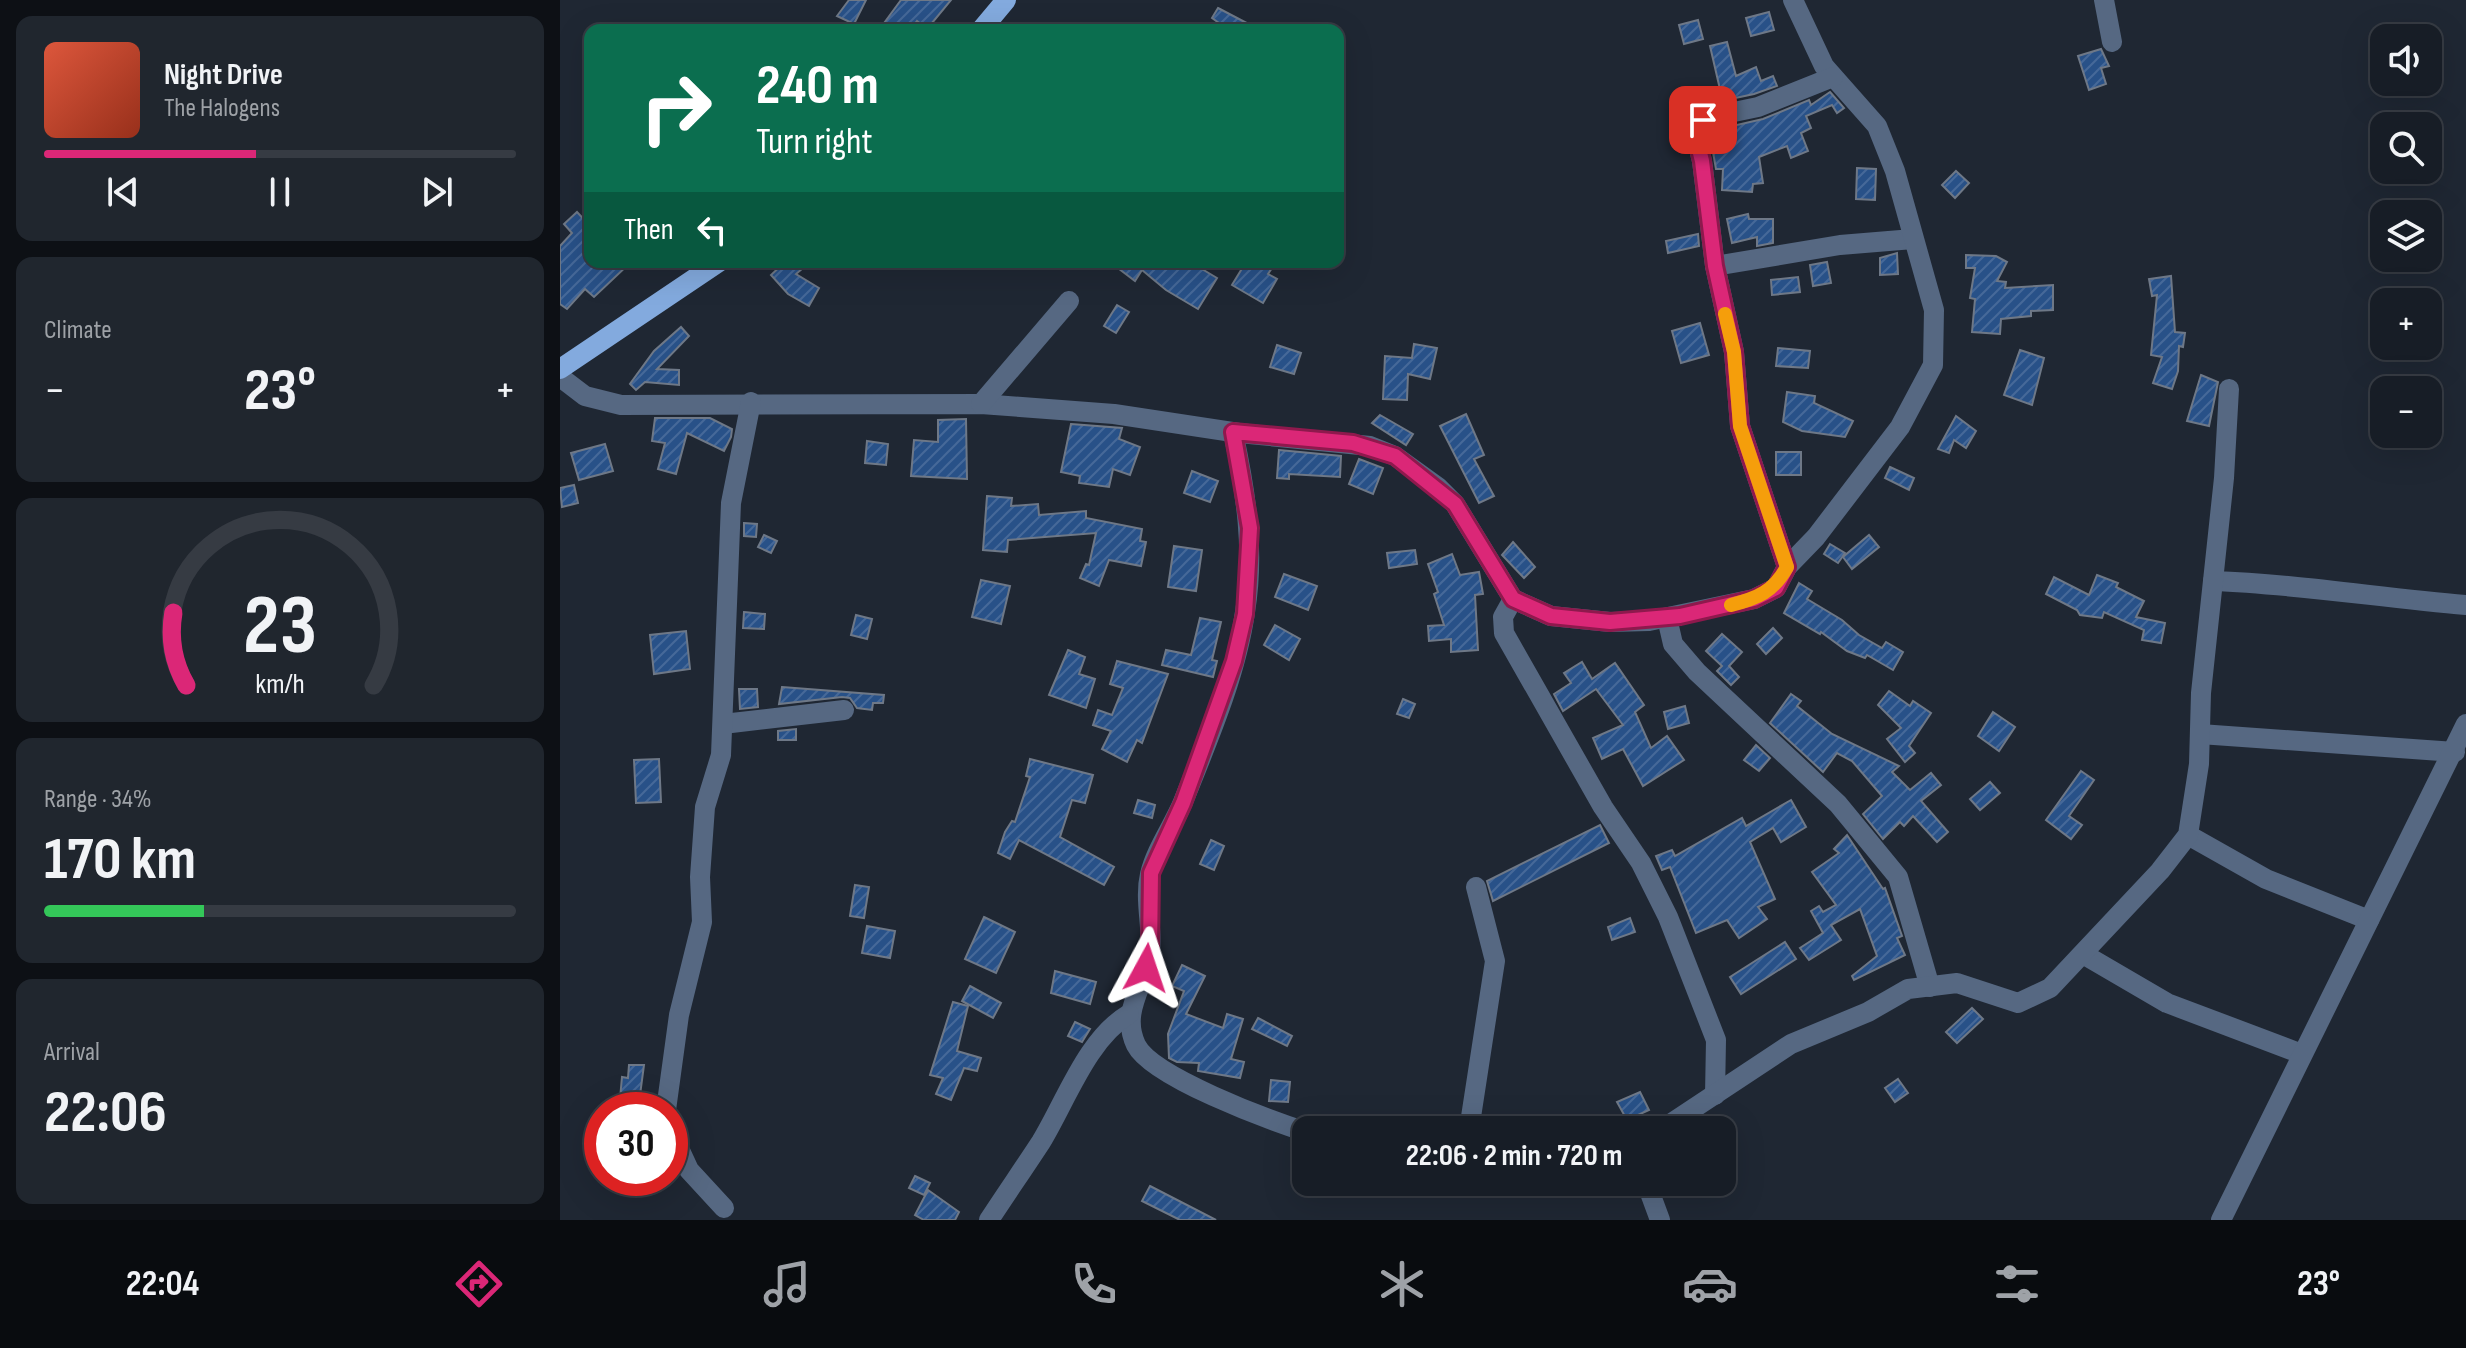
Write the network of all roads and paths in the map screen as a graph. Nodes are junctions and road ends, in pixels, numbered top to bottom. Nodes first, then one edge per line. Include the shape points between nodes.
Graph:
1 (1006, 0) edge
2 (2104, 0) edge
3 (1799, 1) edge
4 (986, 24) edge
5 (2112, 42) dead end
6 (1833, 77) junction
7 (1913, 239) junction
8 (1715, 266) junction
9 (710, 268) edge
10 (1069, 301) dead end
11 (560, 369) edge
12 (560, 377) edge
13 (2229, 389) dead end
14 (751, 402) junction
15 (981, 404) junction
16 (1233, 432) junction
17 (1787, 567) junction
18 (2213, 581) junction
19 (1513, 599) junction
20 (2466, 605) edge
21 (1667, 618) junction
22 (844, 710) dead end
23 (723, 724) junction
24 (2466, 724) edge
25 (2200, 734) junction
26 (2455, 752) junction
27 (2188, 835) junction
28 (1476, 887) dead end
29 (2369, 920) junction
30 (2083, 954) junction
31 (1930, 987) junction
32 (1129, 1014) junction
33 (2302, 1054) junction
34 (668, 1092) edge
35 (1715, 1095) junction
36 (1471, 1116) edge
37 (1683, 1116) edge
38 (1292, 1126) edge
39 (688, 1168) edge
40 (1651, 1196) edge
41 (724, 1208) dead end
42 (989, 1220) edge
43 (1660, 1220) edge
44 (2221, 1220) edge

1 - 4 main road
2 - 5 street
3 - 6 street
6 - 7 street via 1877,126
6 - 8 street via 1697,125
7 - 8 street
7 - 17 street via 1934,310 1933,365 1900,427
8 - 17 street via 1734,352 1740,426
9 - 11 main road
10 - 15 street
12 - 14 street via 585,396 621,405
13 - 18 street
14 - 15 street
14 - 23 street via 731,503
15 - 16 street via 1114,414
16 - 19 street via 1362,444 1395,456 1455,504
16 - 32 street via 1250,528 1245,614 1234,661 1183,803 1151,873 1150,951
17 - 21 street via 1776,588 1754,599
18 - 20 street via 2300,585
18 - 25 street
19 - 21 street via 1564,619
19 - 35 street via 1503,617 1504,633 1668,917 1716,1040
21 - 31 street via 1673,644 1697,672 1838,804 1898,877
22 - 23 street
23 - 34 street via 721,755 705,807 702,922 679,1015
24 - 26 street
25 - 26 street
25 - 27 street
26 - 29 street
27 - 29 street via 2266,879
27 - 30 street
28 - 36 street via 1495,961
29 - 33 street
30 - 31 street via 2050,988 2018,1003 1957,983
30 - 33 street via 2167,1003
31 - 35 street via 1908,989 1791,1044
32 - 38 street via 1137,1047 1149,1063
32 - 42 street via 1097,1046
33 - 44 street
35 - 37 street
39 - 41 street
40 - 43 street

